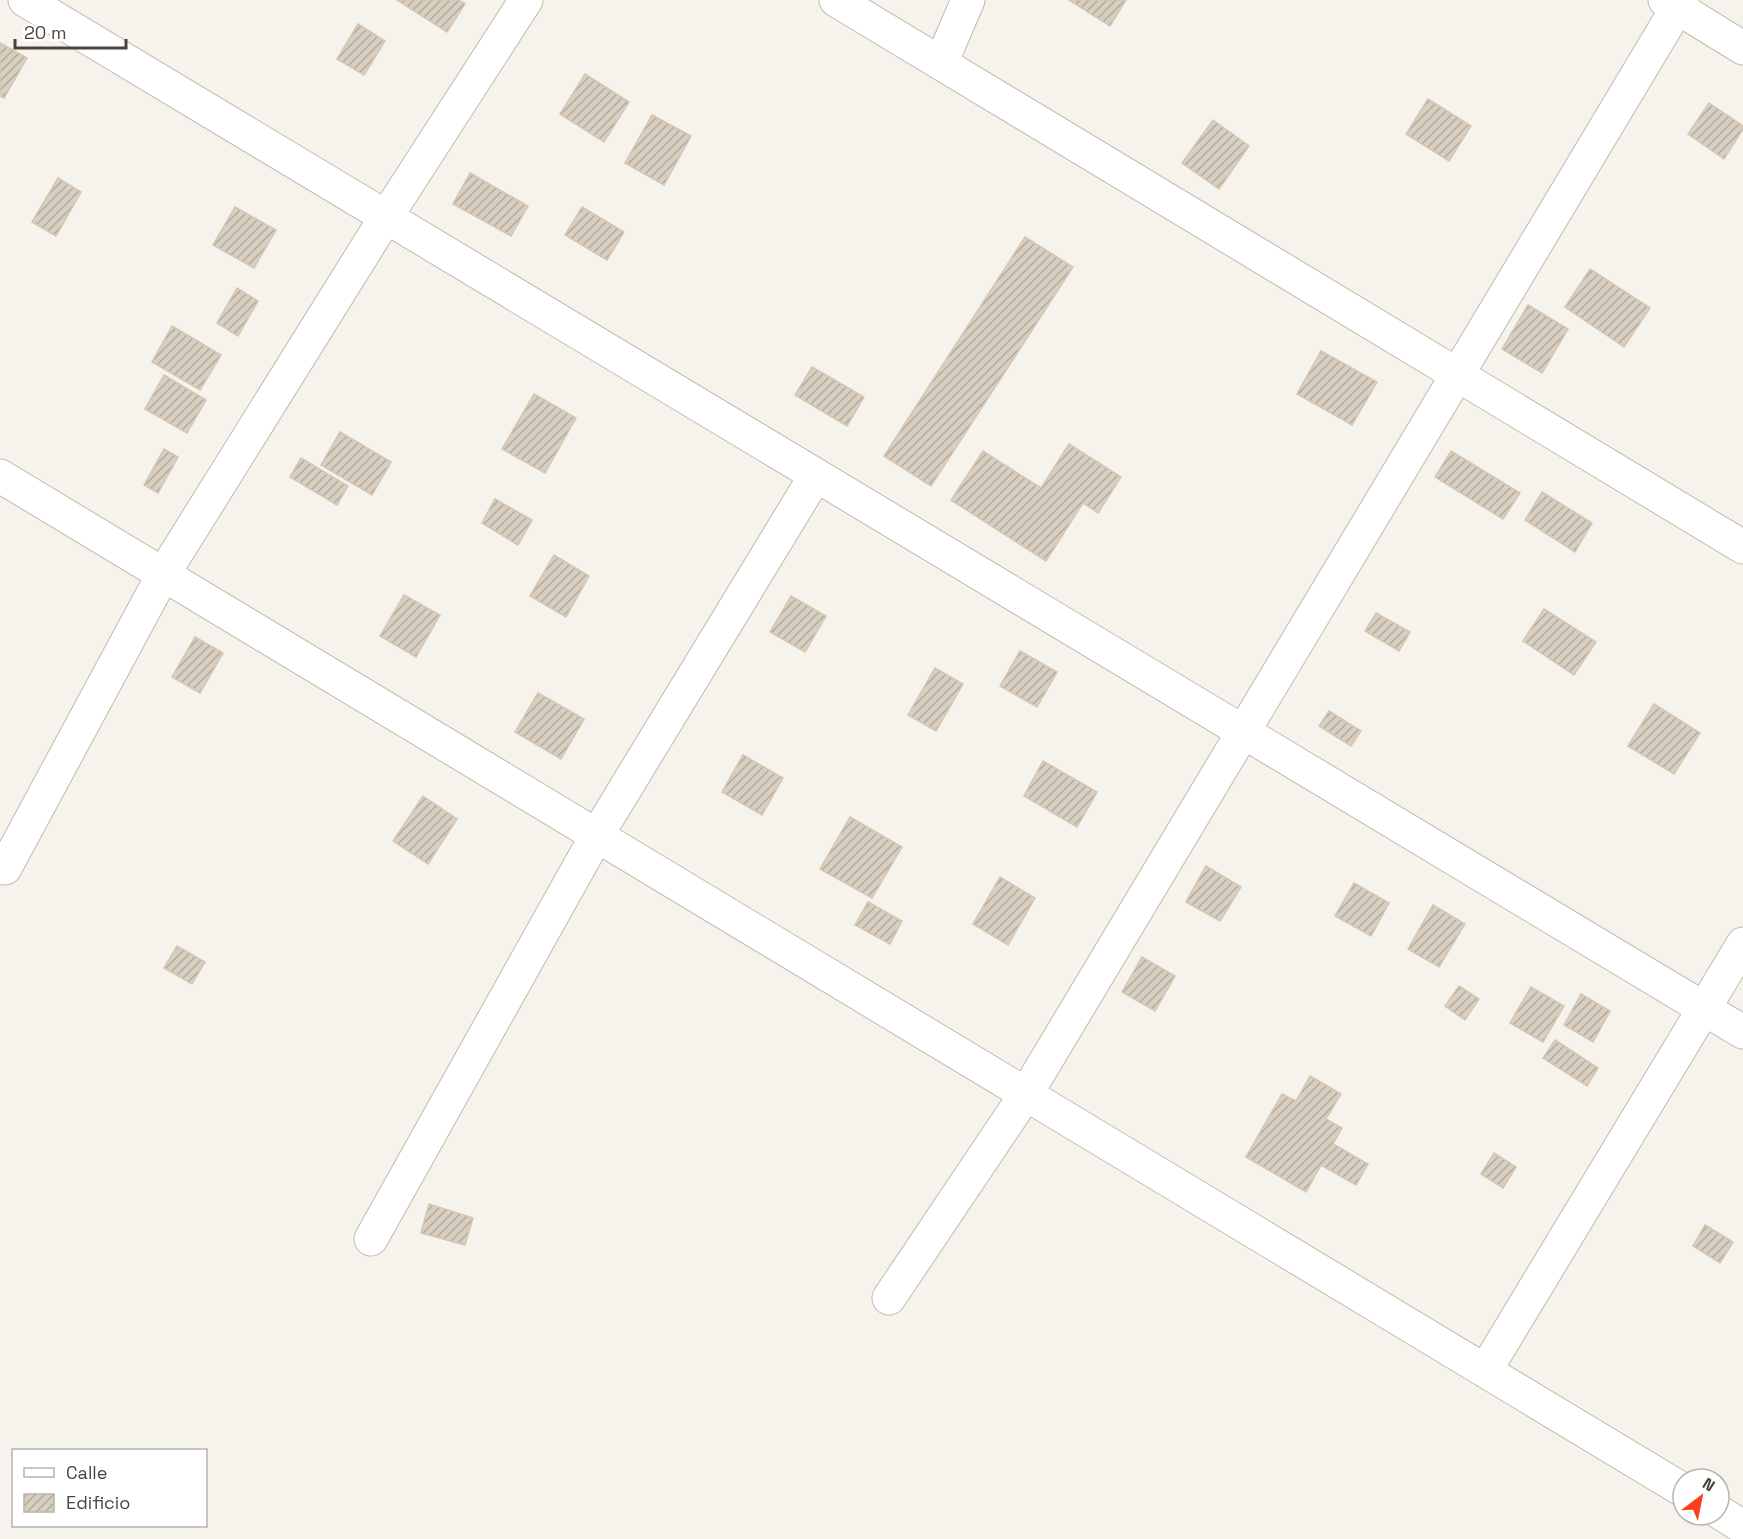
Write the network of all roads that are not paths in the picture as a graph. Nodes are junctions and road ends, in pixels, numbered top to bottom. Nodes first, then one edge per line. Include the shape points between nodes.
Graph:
1 (25, 0) edge
2 (526, 0) edge
3 (836, 0) edge
4 (968, 0) edge
5 (1675, 2) edge
6 (1743, 48) edge
7 (941, 63) junction
8 (386, 217) junction
9 (1457, 375) junction
10 (816, 475) junction
11 (0, 476) edge
12 (1743, 547) edge
13 (164, 573) junction
14 (1243, 732) junction
15 (597, 835) junction
16 (4, 868) dead end
17 (1743, 944) edge
18 (1704, 1008) junction
19 (1743, 1032) edge
20 (1026, 1094) junction
21 (371, 1239) dead end
22 (889, 1298) dead end
23 (1485, 1371) junction
24 (1671, 1483) edge

1 - 8 street
2 - 8 street
3 - 7 street
4 - 7 street
5 - 6 street
5 - 9 street
7 - 9 street
8 - 10 street
8 - 13 street
9 - 12 street
9 - 14 street
10 - 14 street
10 - 15 street
11 - 13 street
13 - 15 street
13 - 16 street
14 - 18 street
14 - 20 street
15 - 20 street
15 - 21 street
17 - 18 street
18 - 19 street
18 - 23 street
20 - 22 street
20 - 23 street
23 - 24 street

